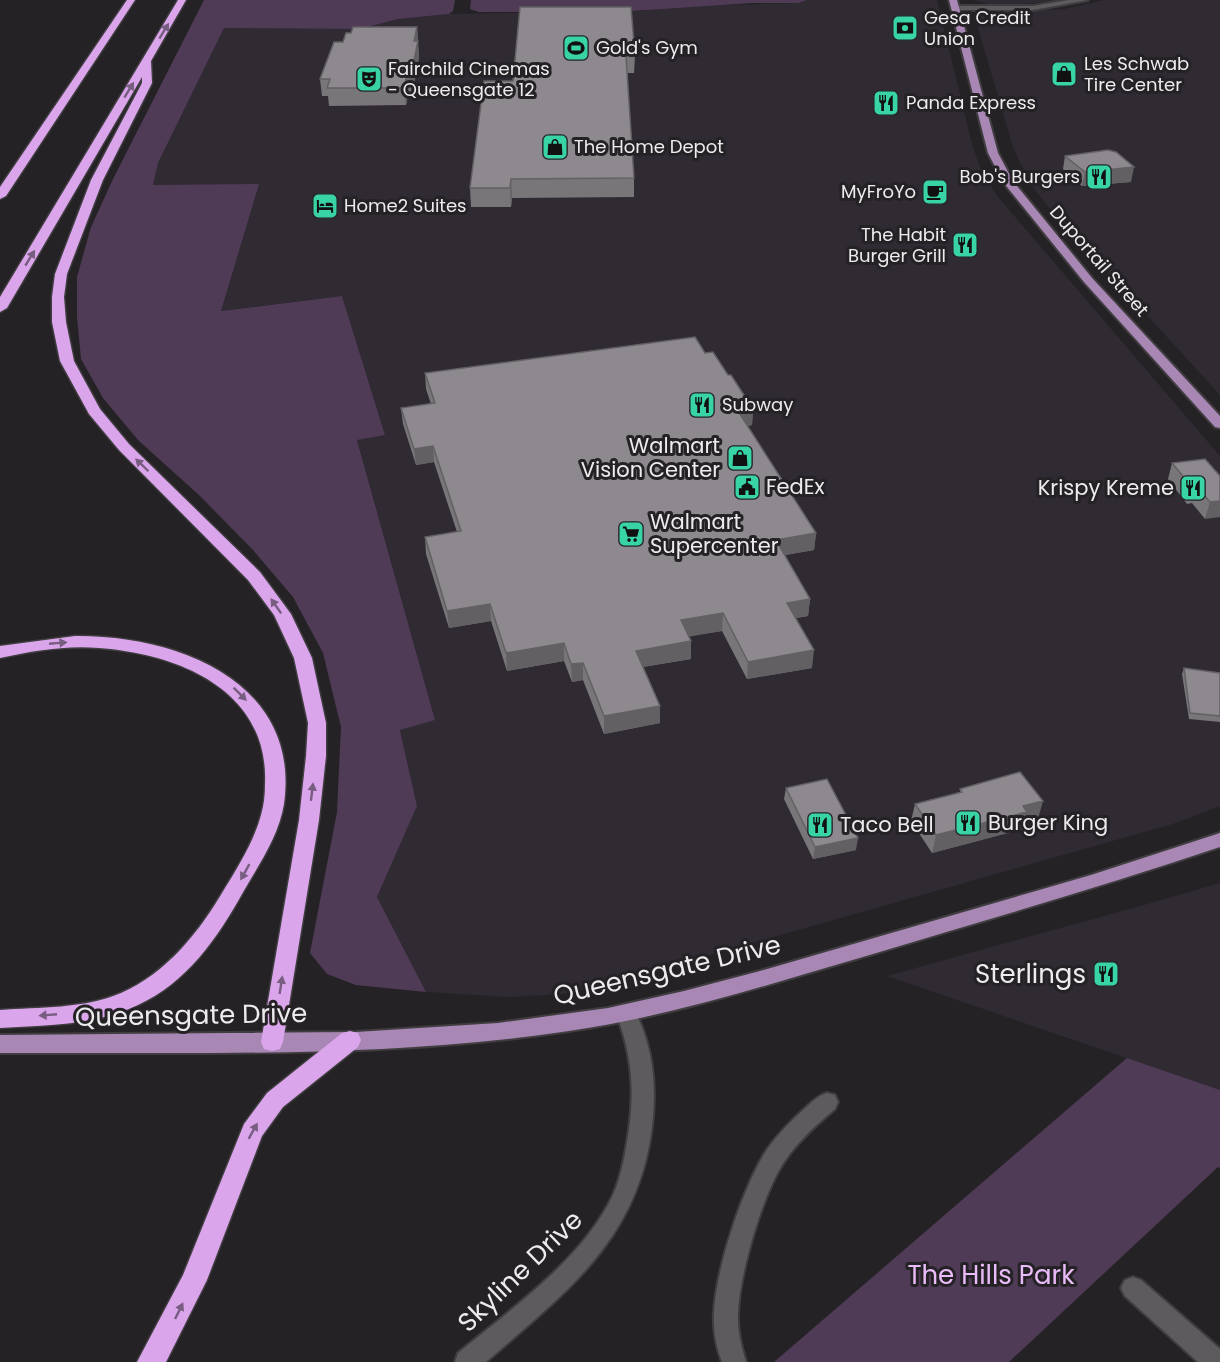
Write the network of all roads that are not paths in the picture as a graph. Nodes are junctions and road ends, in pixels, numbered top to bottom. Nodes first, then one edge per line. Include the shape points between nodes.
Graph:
1 (131, 0) edge
2 (182, 0) edge
3 (1084, 0) edge
4 (955, 4) edge
5 (146, 62) junction
6 (47, 126) junction
7 (0, 176) edge
8 (0, 196) edge
9 (0, 308) edge
10 (1220, 424) edge
11 (0, 652) edge
12 (1220, 840) edge
13 (626, 1013) junction
14 (0, 1019) edge
15 (350, 1040) junction
16 (272, 1042) junction
17 (0, 1044) edge
18 (826, 1102) dead end
19 (1132, 1288) dead end
20 (151, 1362) edge
21 (467, 1362) edge
22 (734, 1362) edge
23 (1216, 1362) edge

1 - 6 highway
5 -> 2 highway
3 - 4 street via 1033,8
4 - 10 main road, Duportail Street via 993,153 1008,182 1088,280
9 -> 5 highway
16 -> 5 highway via 316,756 318,723 303,658 282,614 261,585 124,447 94,411 67,361 59,322 61,274 97,180 147,83
6 - 7 highway
6 - 8 highway
11 -> 14 highway via 99,642 140,647 199,664 238,691 254,709 266,727 277,772 274,804 262,839 218,918 177,967 141,993 108,1006
12 - 13 main road, Queensgate Drive via 1065,890 722,990
13 - 15 main road, Queensgate Drive via 517,1030
13 - 21 street, Skyline Drive via 641,1055 645,1095 638,1143 621,1204 586,1254
15 - 16 main road, Queensgate Drive
20 -> 15 highway via 194,1280 252,1131 275,1100
16 - 17 main road, Queensgate Drive
18 - 22 street via 776,1154 759,1184 730,1280 727,1333
19 - 23 street

